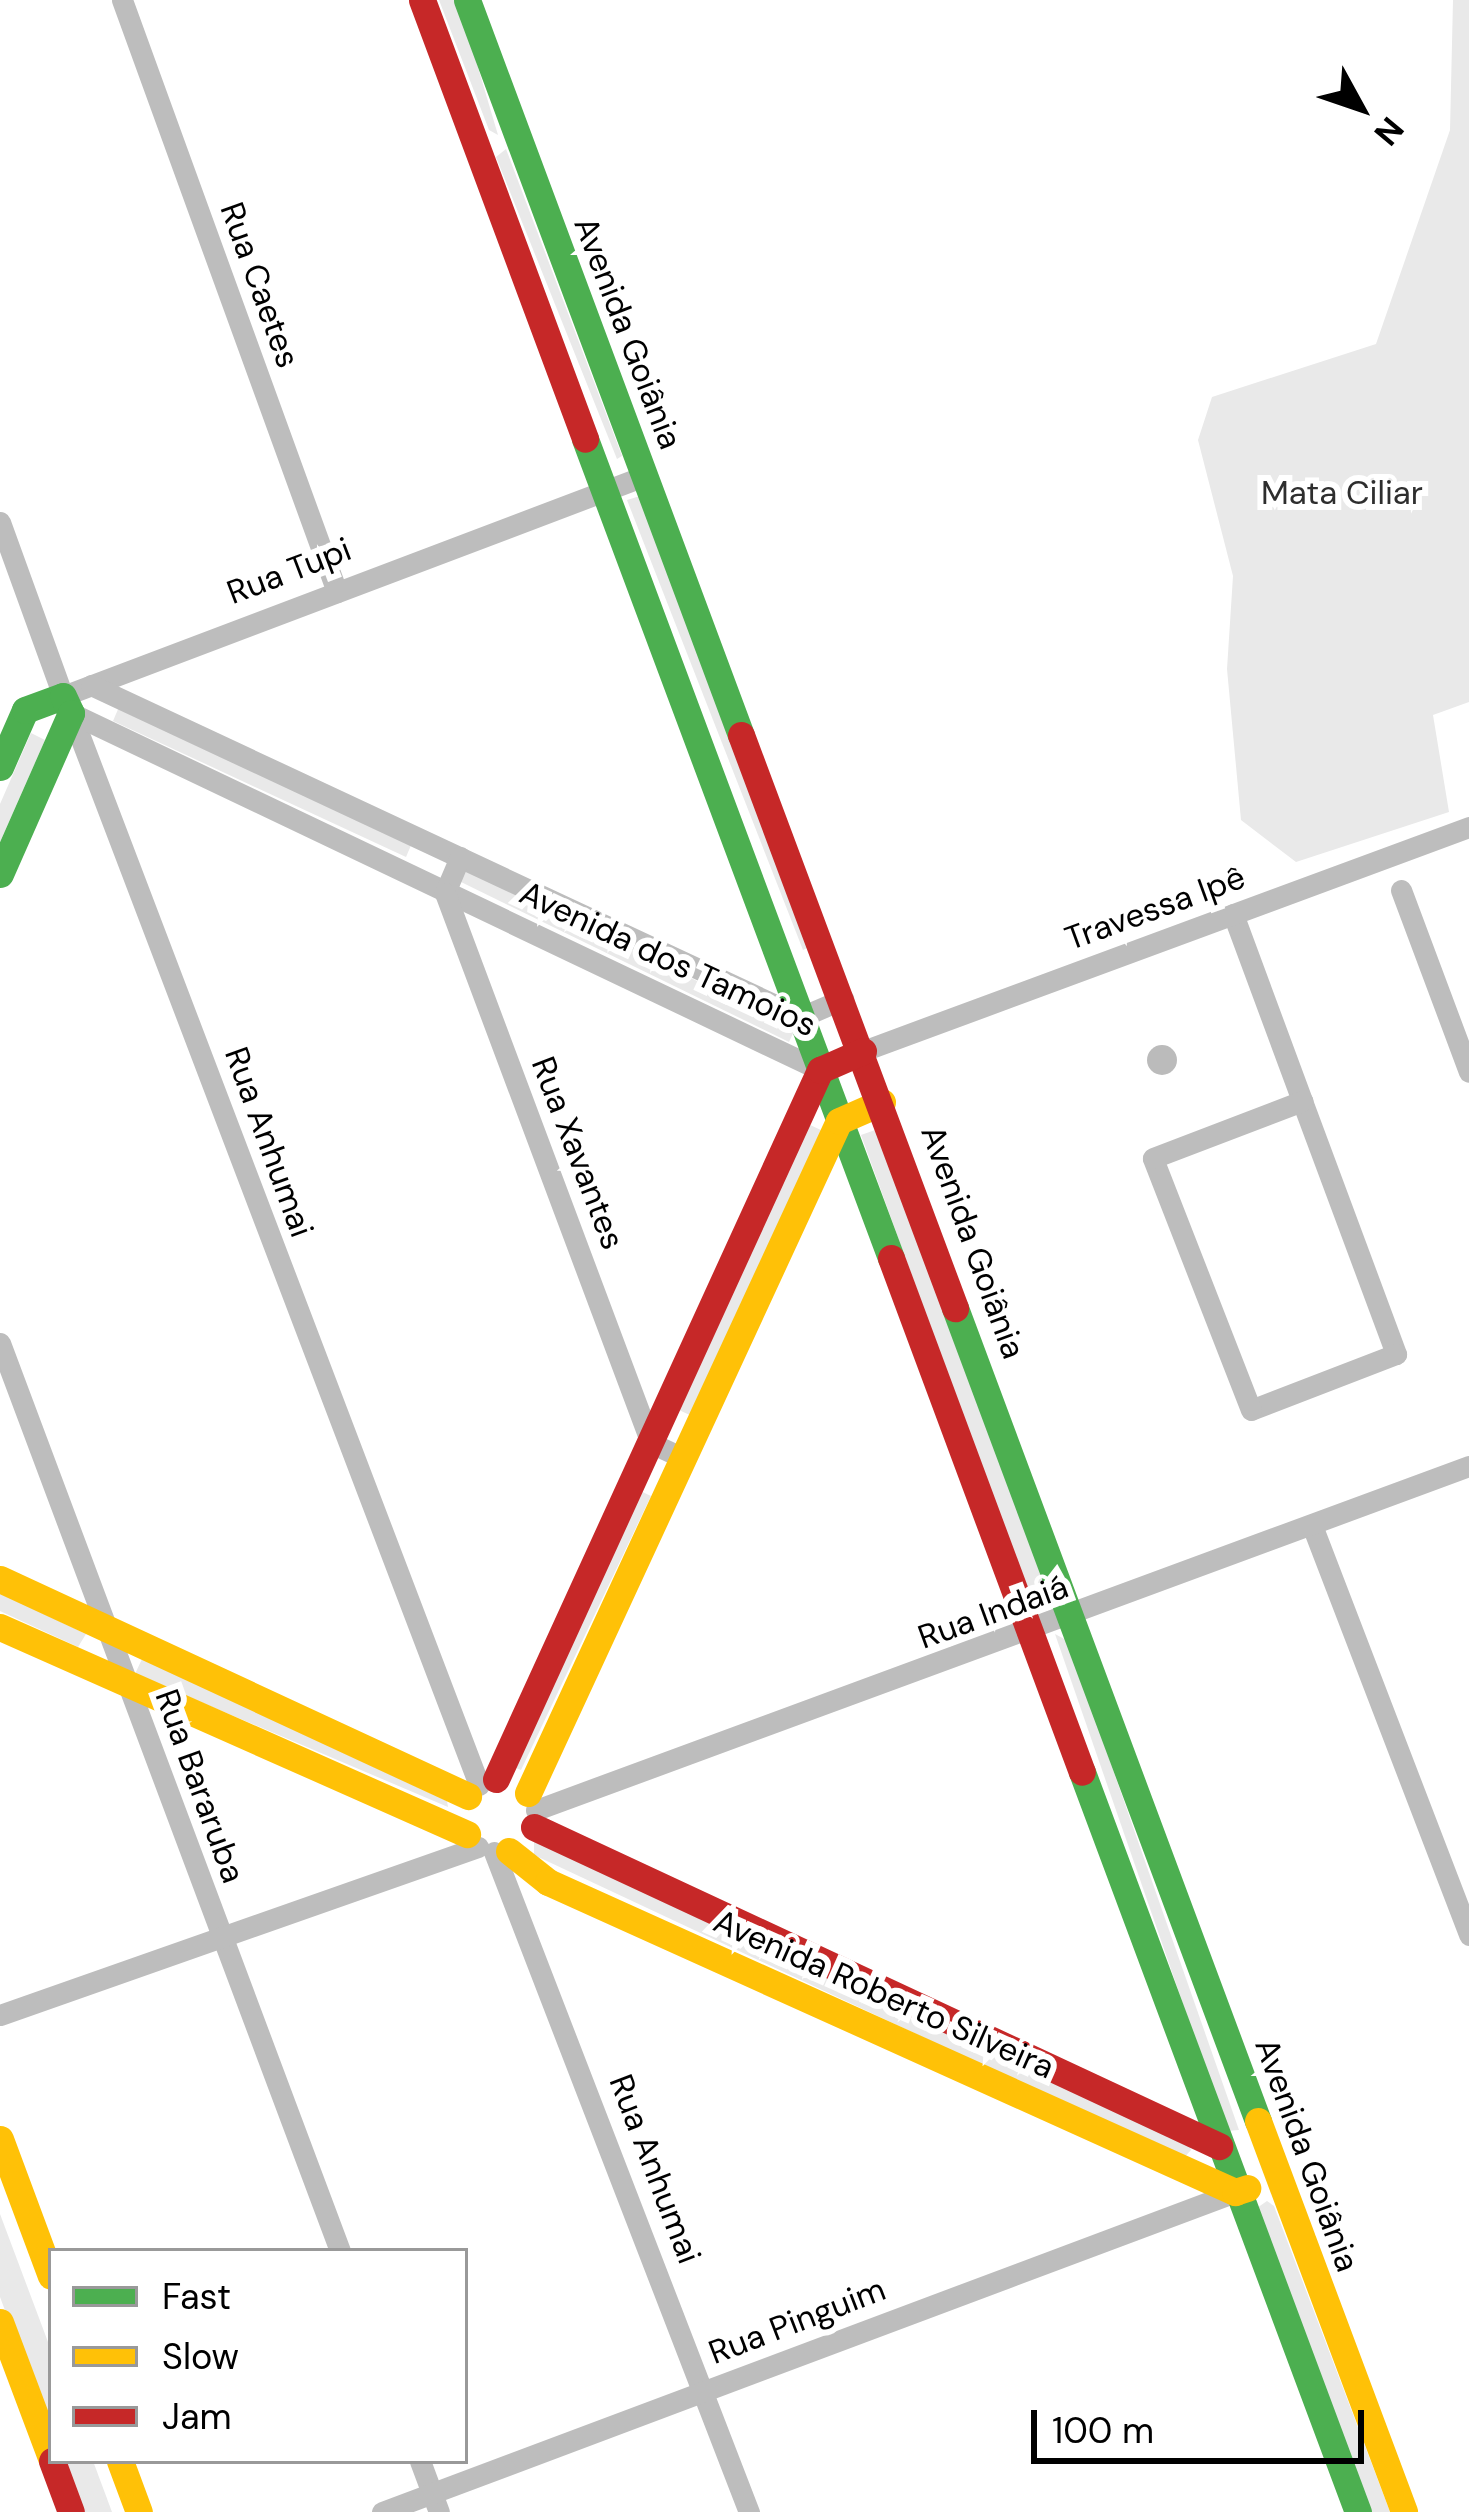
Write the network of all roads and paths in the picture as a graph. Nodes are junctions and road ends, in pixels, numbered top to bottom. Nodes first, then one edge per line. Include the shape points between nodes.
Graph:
1 (122, 0) edge
2 (422, 0) edge
3 (467, 0) edge
4 (515, 138) junction
5 (478, 151) junction
6 (644, 476) junction
7 (604, 490) junction
8 (0, 521) edge
9 (337, 592) junction
10 (91, 685) junction
11 (67, 705) junction
12 (12, 715) edge
13 (0, 767) edge
14 (1469, 827) edge
15 (460, 856) junction
16 (0, 874) edge
17 (1401, 890) dead end
18 (445, 893) junction
19 (1233, 914) junction
20 (843, 998) junction
21 (801, 1017) junction
22 (863, 1051) junction
23 (820, 1070) junction
24 (1469, 1072) edge
25 (1303, 1101) junction
26 (882, 1102) junction
27 (838, 1121) junction
28 (0, 1343) edge
29 (651, 1443) junction
30 (681, 1457) junction
31 (1469, 1466) edge
32 (1313, 1528) junction
33 (0, 1579) edge
34 (1074, 1618) junction
35 (0, 1627) edge
36 (107, 1629) junction
37 (1028, 1636) junction
38 (128, 1687) junction
39 (481, 1786) junction
40 (532, 1810) junction
41 (487, 1846) junction
42 (1462, 1896) edge
43 (220, 1934) junction
44 (1469, 1935) edge
45 (0, 2015) edge
46 (1259, 2133) junction
47 (0, 2139) edge
48 (1219, 2146) junction
49 (1275, 2177) junction
50 (1235, 2192) junction
51 (339, 2248) edge
52 (48, 2268) edge
53 (0, 2322) edge
54 (703, 2391) junction
55 (48, 2452) edge
56 (53, 2464) edge
57 (121, 2464) edge
58 (421, 2464) edge
59 (436, 2503) edge
60 (71, 2512) edge
61 (139, 2512) edge
62 (382, 2512) edge
63 (749, 2512) edge
64 (1358, 2512) edge
65 (1404, 2512) edge

1 - 9 street, Rua Caetes
2 - 5 street
3 - 4 street, Avenida Goiânia
4 - 5 street
4 - 6 street, Avenida Goiânia
5 - 7 street
6 - 7 street, Rua Tupi
6 - 20 street, Avenida Goiânia
7 - 9 street, Rua Tupi
7 - 21 street
8 - 11 street, Rua Anhumai
9 - 10 street, Rua Tupi
10 - 11 street, Rua Tupi
10 - 15 street, Avenida dos Tamoios
11 - 12 street, Rua Tupi
11 - 16 street
11 - 18 street, Avenida dos Tamoios
11 - 39 street, Rua Anhumai
12 - 13 street
14 - 19 street, Travessa Ipê
15 - 18 street
15 - 21 street, Avenida dos Tamoios
17 - 24 street
18 - 23 street, Avenida dos Tamoios
18 - 29 street, Rua Xavantes
19 - 22 street, Travessa Ipê
19 - 25 street
20 - 21 street
20 - 22 street, Avenida Goiânia
21 - 23 street
22 - 23 street
22 - 26 street, Avenida Goiânia
23 - 27 street
23 - 29 street, Avenida dos Tamoios
25 - 25 street via 1396,1354 1251,1410 1153,1158
26 - 27 street
26 - 34 street, Avenida Goiânia
27 - 30 street
27 - 37 street
28 - 36 street, Rua Bararuba
29 - 30 street
29 - 39 street, Avenida dos Tamoios
30 - 40 street
31 - 32 street, Rua Indaiá
32 - 34 street, Rua Indaiá
32 - 42 street
33 - 36 street
34 - 37 street, Rua Indaiá
34 - 46 street, Avenida Goiânia
35 - 38 street, Avenida Roberto Silveira
36 - 38 street, Rua Bararuba
36 - 39 street
37 - 40 street, Rua Indaiá
37 - 48 street
38 - 41 street, Avenida Roberto Silveira
38 - 43 street, Rua Bararuba
39 - 40 street, Avenida Roberto Silveira
39 - 41 street
40 - 41 street
40 - 48 street, Avenida Roberto Silveira
41 - 43 street
41 - 50 street, Avenida Roberto Silveira via 548,1882
41 - 54 street, Rua Anhumai
42 - 44 street
43 - 45 street
43 - 51 street, Rua Bararuba
46 - 48 street
46 - 49 street, Avenida Goiânia
47 - 52 street
48 - 50 street
49 - 50 street
49 - 65 street, Avenida Goiânia
50 - 54 street, Rua Pinguim
50 - 64 street
53 - 55 street
54 - 59 street, Rua Pinguim
54 - 63 street, Rua Anhumai
56 - 60 street
57 - 61 street
58 - 59 street
59 - 62 street, Rua Pinguim

